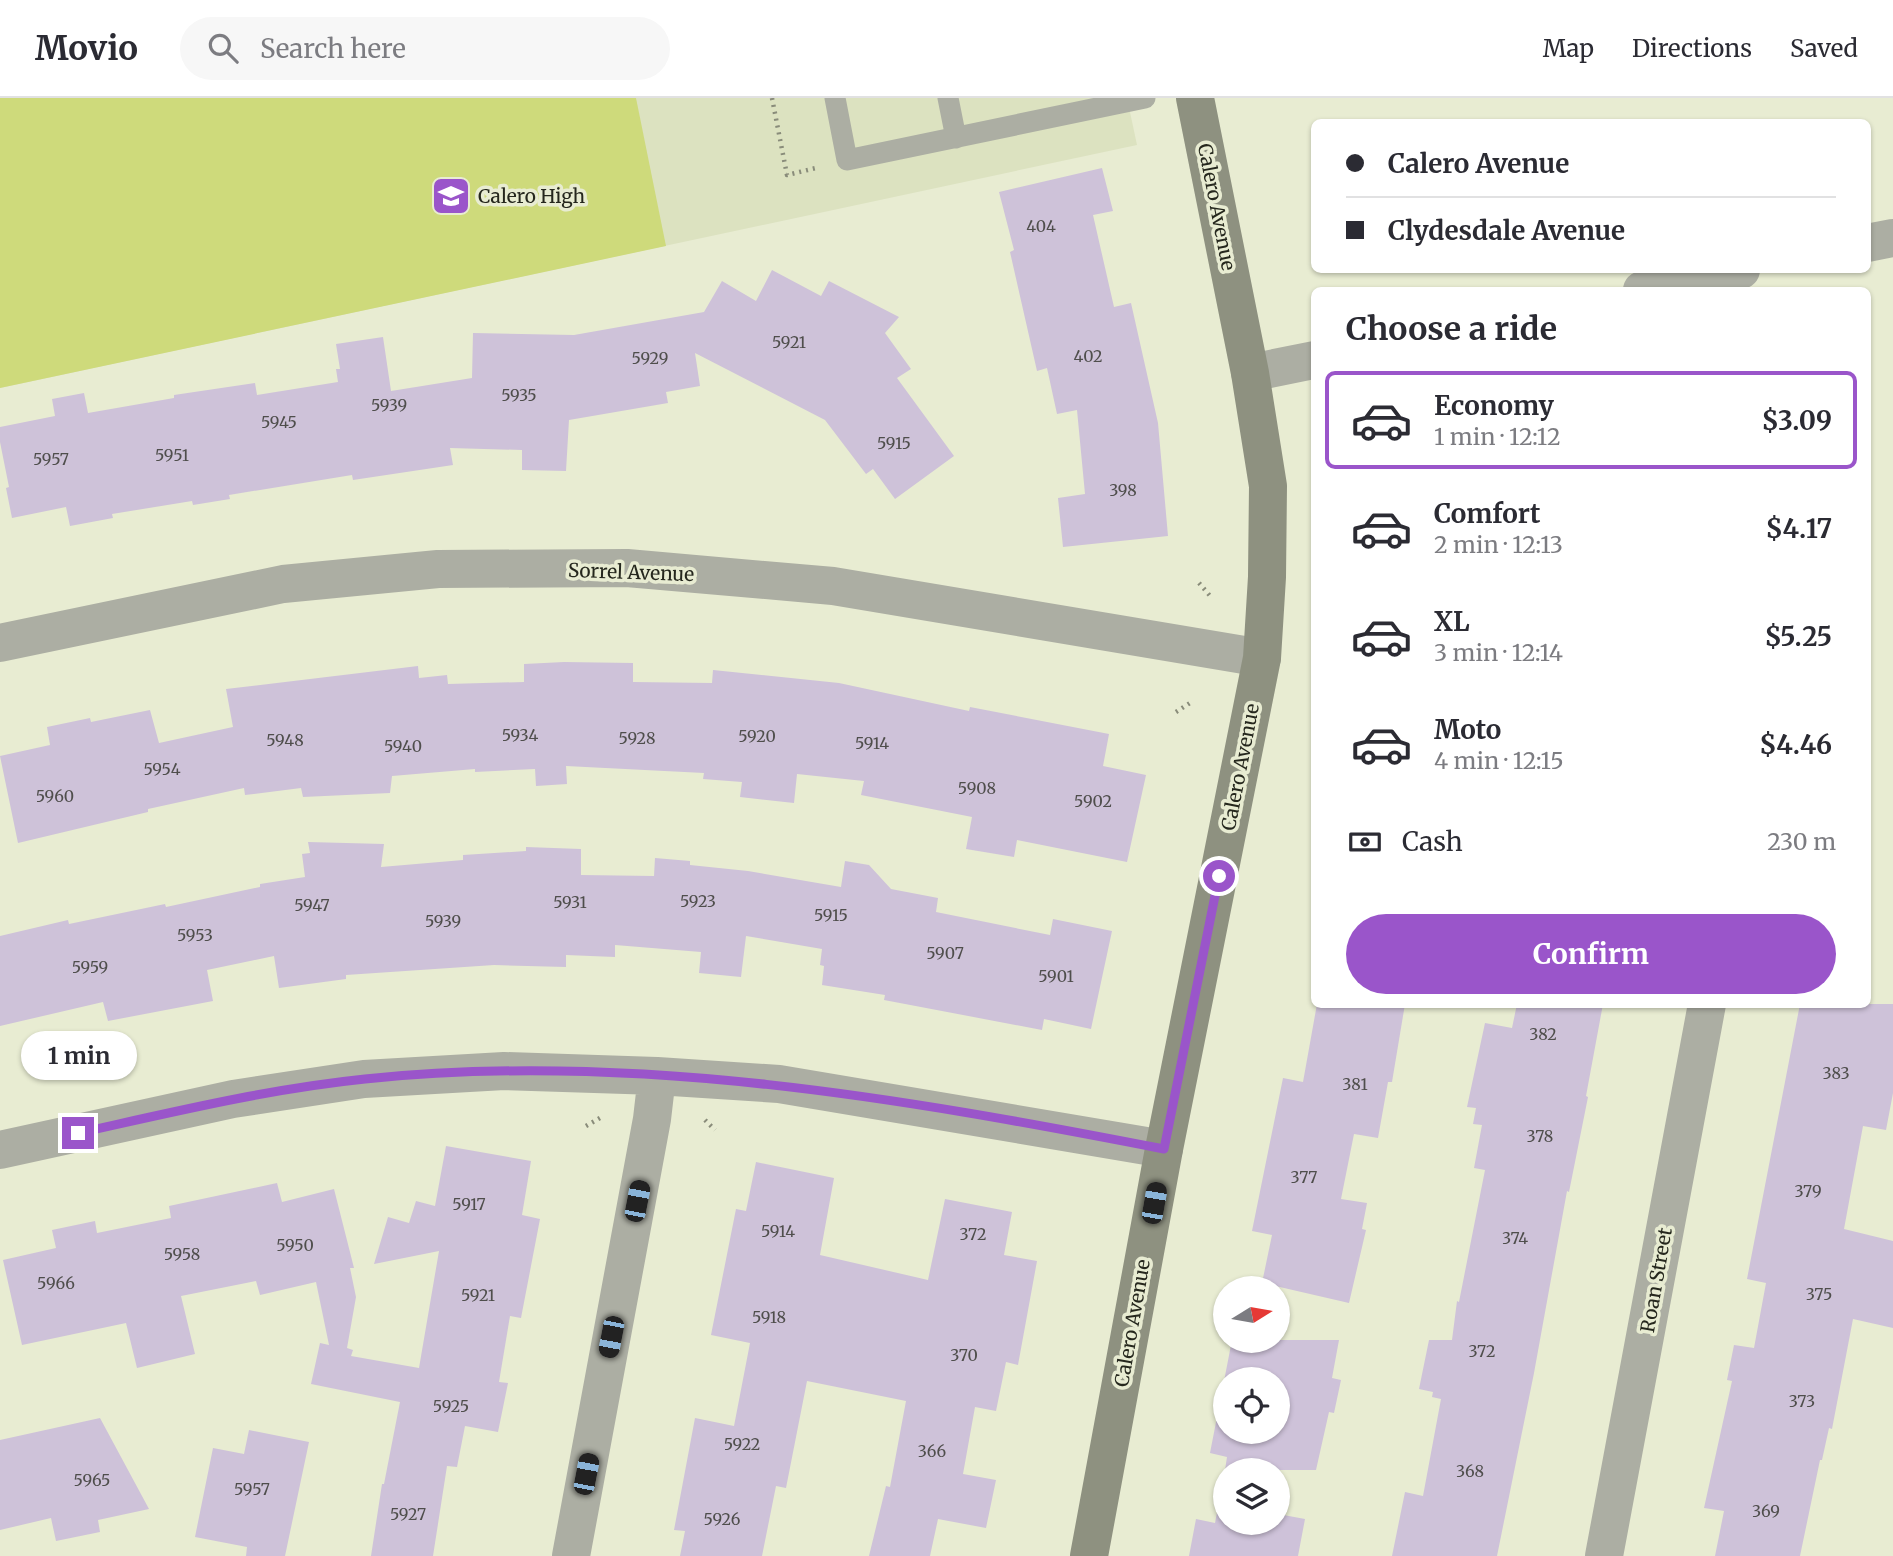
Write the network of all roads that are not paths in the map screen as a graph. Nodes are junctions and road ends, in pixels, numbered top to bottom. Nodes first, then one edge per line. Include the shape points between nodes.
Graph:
1 (835, 98) edge
2 (948, 98) edge
3 (1145, 98) edge
4 (1195, 98) edge
5 (956, 138) junction
6 (1893, 238) edge
7 (1871, 242) edge
8 (1727, 273) edge
9 (1657, 287) edge
10 (1311, 361) edge
11 (1250, 373) junction
12 (0, 643) edge
13 (1262, 658) junction
14 (1706, 1008) edge
15 (657, 1076) junction
16 (1164, 1149) junction
17 (0, 1150) edge
18 (570, 1556) edge
19 (1089, 1556) edge
20 (1604, 1556) edge

1 - 5 lane via 847,160
2 - 5 lane
3 - 5 lane
4 - 11 street, Calero Avenue
6 - 7 street
8 - 9 street
10 - 11 street
11 - 13 street, Calero Avenue via 1268,486
12 - 13 street, Sorrel Avenue via 283,584 438,569 627,568 833,586
13 - 16 street, Calero Avenue
14 - 20 street, Roan Street
15 - 16 street via 779,1084
15 - 17 street via 505,1071 365,1079 233,1099
15 - 18 street
16 - 19 street, Calero Avenue

